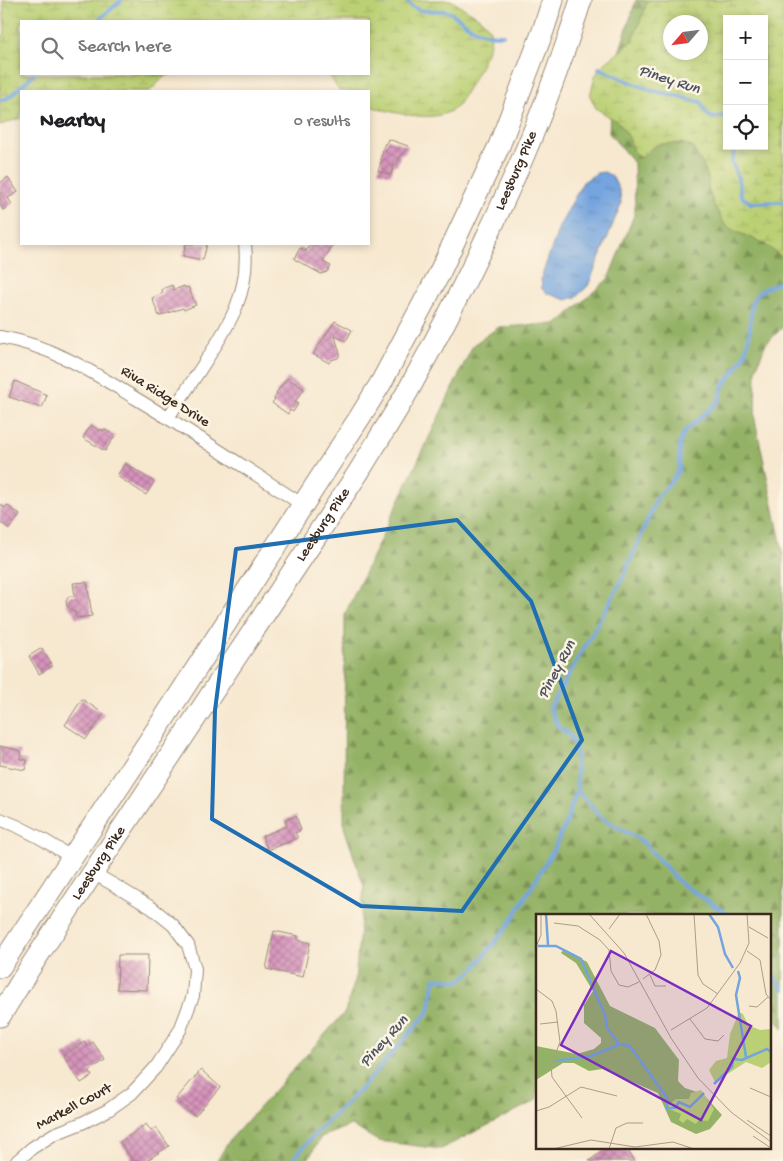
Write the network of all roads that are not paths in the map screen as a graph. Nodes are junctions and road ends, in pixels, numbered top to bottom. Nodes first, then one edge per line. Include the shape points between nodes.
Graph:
1 (553, 0) edge
2 (581, 0) edge
3 (245, 245) edge
4 (0, 337) edge
5 (168, 418) junction
6 (303, 505) junction
7 (0, 819) edge
8 (72, 858) junction
9 (93, 873) junction
10 (0, 967) edge
11 (4, 1010) edge
12 (17, 1161) edge

1 - 6 highway, Leesburg Pike via 499,146 438,276 382,381
2 - 9 highway, Leesburg Pike via 520,165 452,309 408,391 358,473
3 - 5 street via 245,273 235,312 226,331
4 - 5 street, Riva Ridge Drive via 61,355
5 - 6 street, Riva Ridge Drive
6 - 8 highway, Leesburg Pike
7 - 8 street via 35,834
8 - 10 highway, Leesburg Pike
8 - 11 highway via 76,871 72,886 24,959
9 - 11 highway, Leesburg Pike
9 - 12 street, Markell Court via 152,908 173,925 188,945 195,969 193,996 180,1030 156,1067 132,1094 108,1110 54,1134

